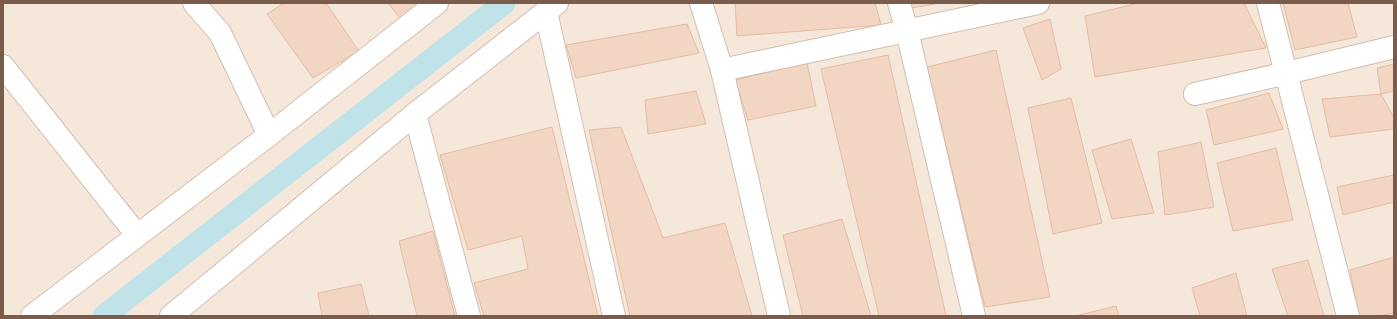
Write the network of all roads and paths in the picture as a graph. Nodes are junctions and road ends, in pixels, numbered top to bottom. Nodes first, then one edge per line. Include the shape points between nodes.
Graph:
1 (194, 3) edge
2 (437, 3) edge
3 (701, 3) edge
4 (899, 3) edge
5 (1038, 3) edge
6 (1268, 3) edge
7 (551, 7) edge
8 (907, 31) junction
9 (1394, 47) edge
10 (3, 66) edge
11 (722, 70) junction
12 (1287, 73) junction
13 (1195, 94) dead end
14 (415, 114) junction
15 (269, 136) junction
16 (137, 235) junction
17 (32, 316) edge
18 (171, 316) edge
19 (470, 316) edge
20 (614, 316) edge
21 (779, 316) edge
22 (974, 316) edge
23 (1348, 316) edge

1 - 15 street via 220,33
2 - 15 street
3 - 11 street
4 - 8 street
5 - 8 street
6 - 12 street
7 - 14 street
7 - 20 street
8 - 11 street
8 - 22 street
9 - 12 street
10 - 16 street
11 - 21 street
12 - 13 street
12 - 23 street
14 - 18 street
14 - 19 street
15 - 16 street
16 - 17 street

